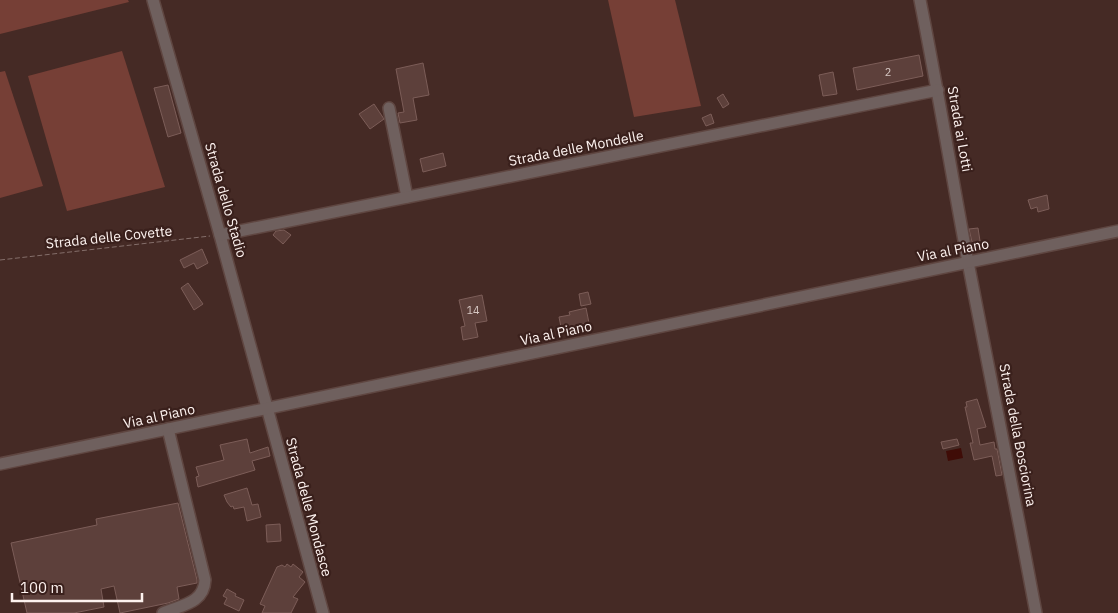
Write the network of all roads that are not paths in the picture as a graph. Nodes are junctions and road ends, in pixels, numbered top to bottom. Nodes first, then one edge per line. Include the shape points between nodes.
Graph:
1 (153, 0) edge
2 (920, 0) edge
3 (938, 90) junction
4 (388, 108) dead end
5 (407, 197) junction
6 (1118, 233) edge
7 (220, 235) junction
8 (968, 263) junction
9 (267, 409) junction
10 (168, 429) junction
11 (0, 464) edge
12 (163, 613) edge
13 (323, 613) edge
14 (1036, 613) edge

1 - 7 street, Strada dello Stadio
2 - 3 street, Strada ai Lotti
3 - 5 street, Strada delle Mondelle
3 - 8 street, Strada ai Lotti
4 - 5 street
5 - 7 street, Strada delle Mondelle
6 - 8 street, Via al Piano
7 - 9 street, Strada dello Stadio
8 - 9 street, Via al Piano
8 - 14 street, Strada della Bosciorina
9 - 10 street, Via al Piano
9 - 13 street, Strada delle Mondasce
10 - 11 street, Via al Piano
10 - 12 street via 205,589 198,599

